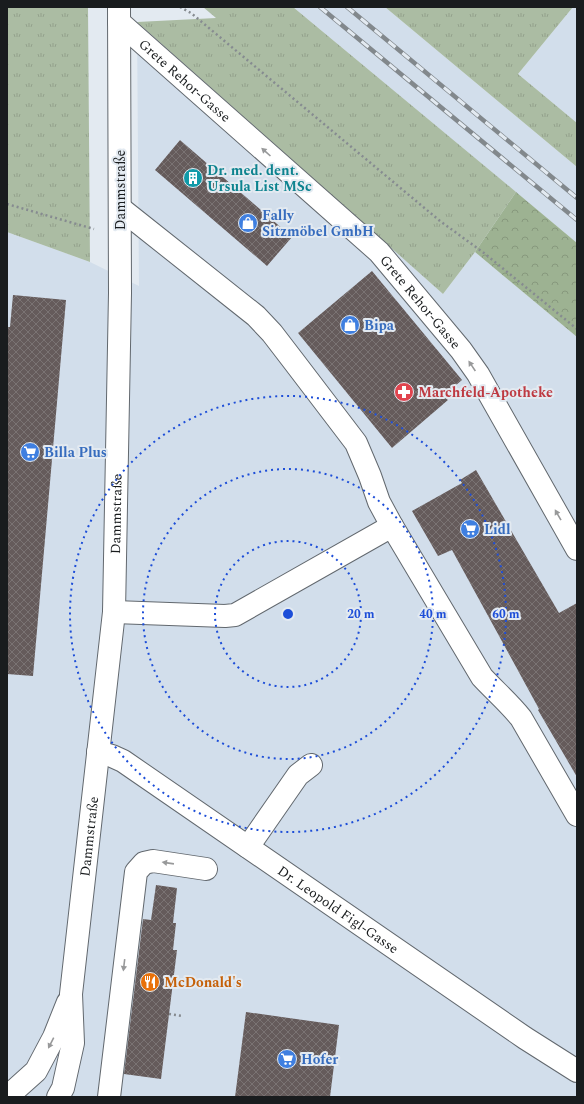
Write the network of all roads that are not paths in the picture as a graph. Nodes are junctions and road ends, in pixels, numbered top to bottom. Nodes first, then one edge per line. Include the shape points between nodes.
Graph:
1 (119, 14) edge
2 (120, 208) junction
3 (392, 526) junction
4 (577, 549) edge
5 (114, 612) junction
6 (98, 752) junction
7 (311, 765) dead end
8 (577, 815) edge
9 (248, 847) junction
10 (206, 869) dead end
11 (71, 994) junction
12 (577, 1071) edge
13 (7, 1097) edge
14 (58, 1097) edge
15 (108, 1097) edge

1 - 2 street, Dammstraße
4 -> 1 street, Grete Rehor-Gasse via 478,374 379,252
2 - 3 street via 256,316 272,333 356,443 379,502
2 - 5 street, Dammstraße
3 - 5 street via 234,615
3 - 8 street via 482,677 521,718
5 - 6 street, Dammstraße
6 - 9 street, Dr. Leopold Figl-Gasse via 123,761
6 - 11 street, Dammstraße
7 - 9 street via 298,775
9 - 12 street, Dr. Leopold Figl-Gasse
10 -> 15 street via 153,861 144,864 136,872
11 -> 13 street, Dammstraße via 54,1037 36,1071
11 - 14 street, Dammstraße via 73,1042 63,1088

